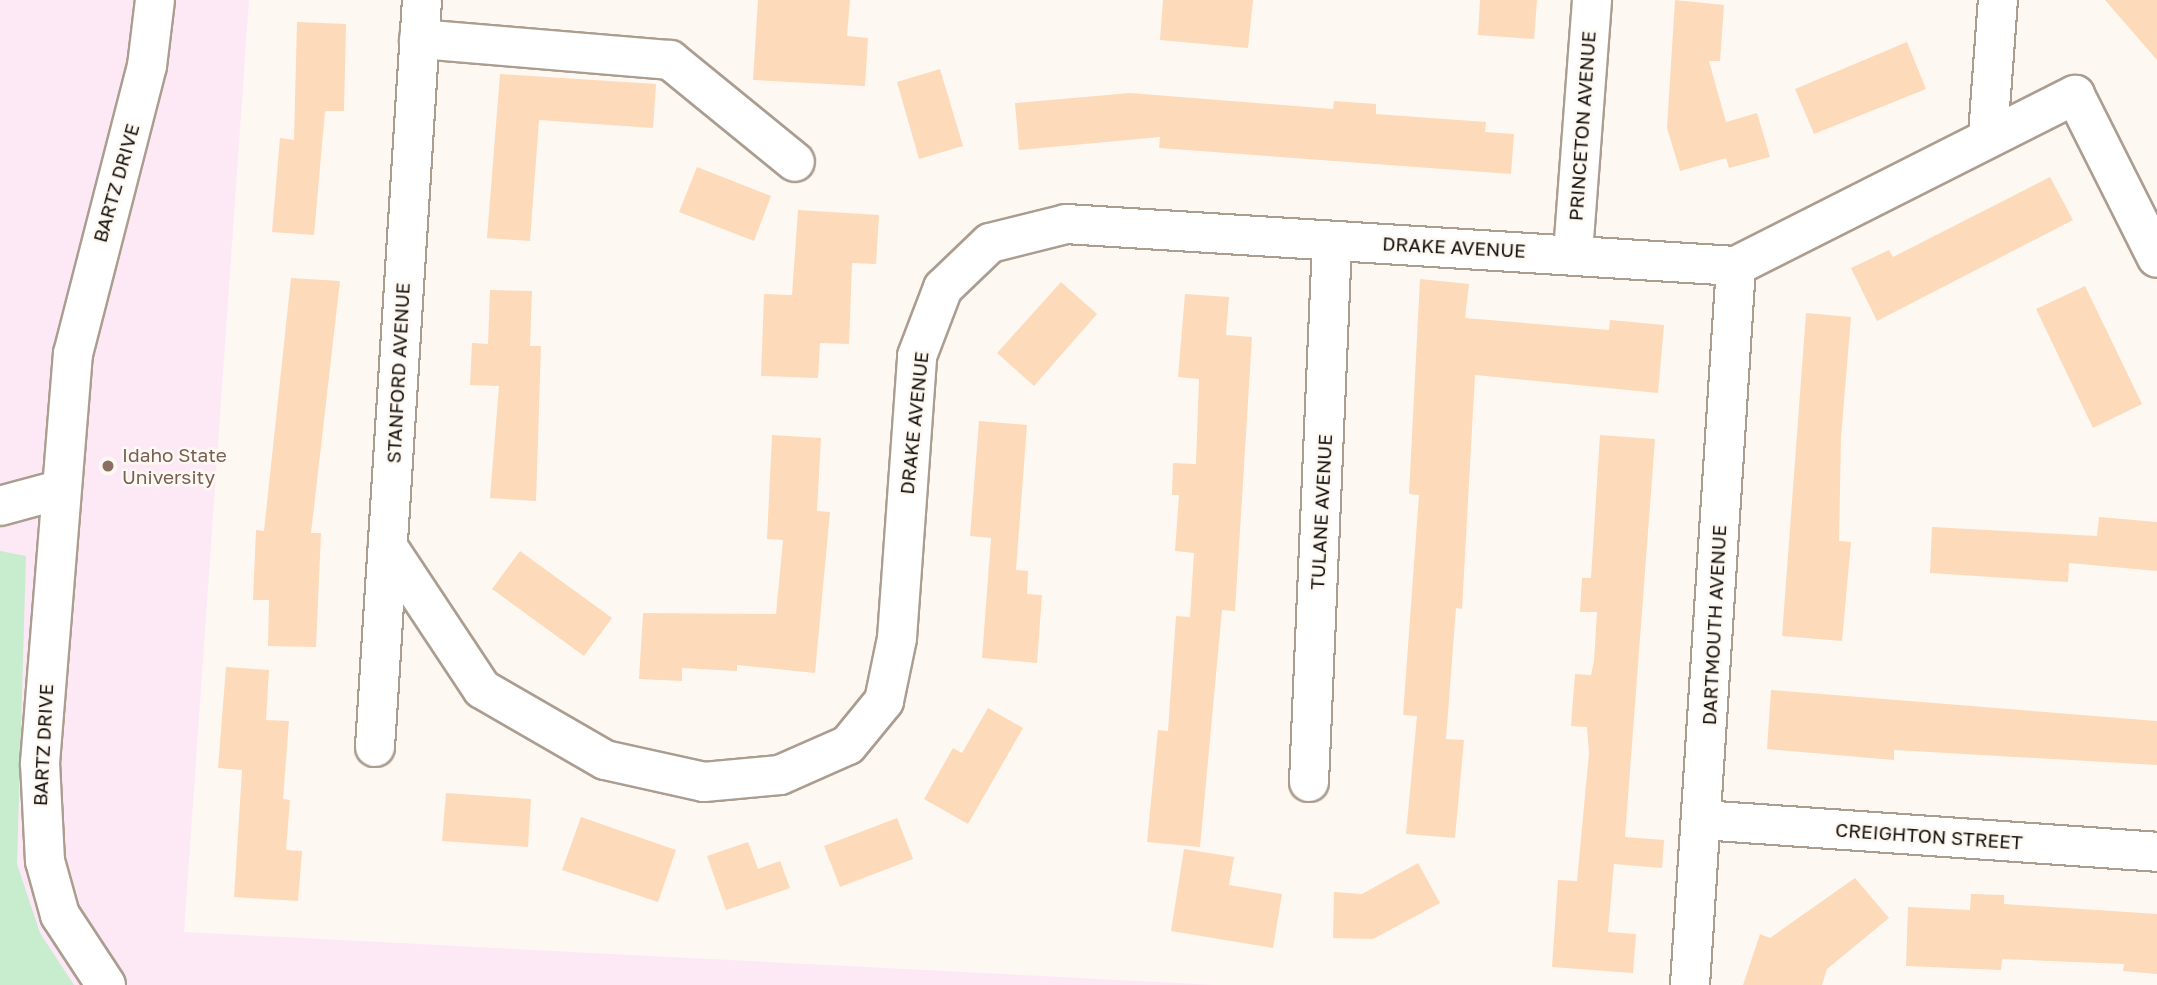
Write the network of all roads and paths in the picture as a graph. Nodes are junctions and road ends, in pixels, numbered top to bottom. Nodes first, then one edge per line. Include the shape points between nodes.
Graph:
1 (155, 0) edge
2 (422, 0) edge
3 (1592, 0) edge
4 (1998, 0) edge
5 (419, 39) junction
6 (1988, 135) junction
7 (795, 162) dead end
8 (1332, 242) junction
9 (1573, 253) junction
10 (2157, 258) edge
11 (1736, 266) junction
12 (59, 490) junction
13 (0, 506) edge
14 (388, 547) junction
15 (375, 747) dead end
16 (1309, 782) dead end
17 (1702, 820) junction
18 (2157, 852) edge
19 (106, 985) edge
20 (1690, 985) edge

1 - 12 street, BARTZ DRIVE via 147,66 81,304
2 - 5 street, STANFORD AVENUE
3 - 9 street, PRINCETON AVENUE
4 - 6 street
5 - 7 street via 670,60
5 - 14 street, STANFORD AVENUE
6 - 10 street via 2075,95
6 - 11 street
8 - 9 street, DRAKE AVENUE
8 - 14 street, DRAKE AVENUE via 1066,225 990,243 943,288 916,356 897,638 884,701 848,746 780,775 704,782 605,760 482,689
8 - 16 street, TULANE AVENUE
9 - 11 street, DRAKE AVENUE
11 - 17 street, DARTMOUTH AVENUE
12 - 13 street
12 - 19 street, BARTZ DRIVE via 38,800 60,915
14 - 15 street, STANFORD AVENUE
17 - 18 street, CREIGHTON STREET
17 - 20 street, DARTMOUTH AVENUE

